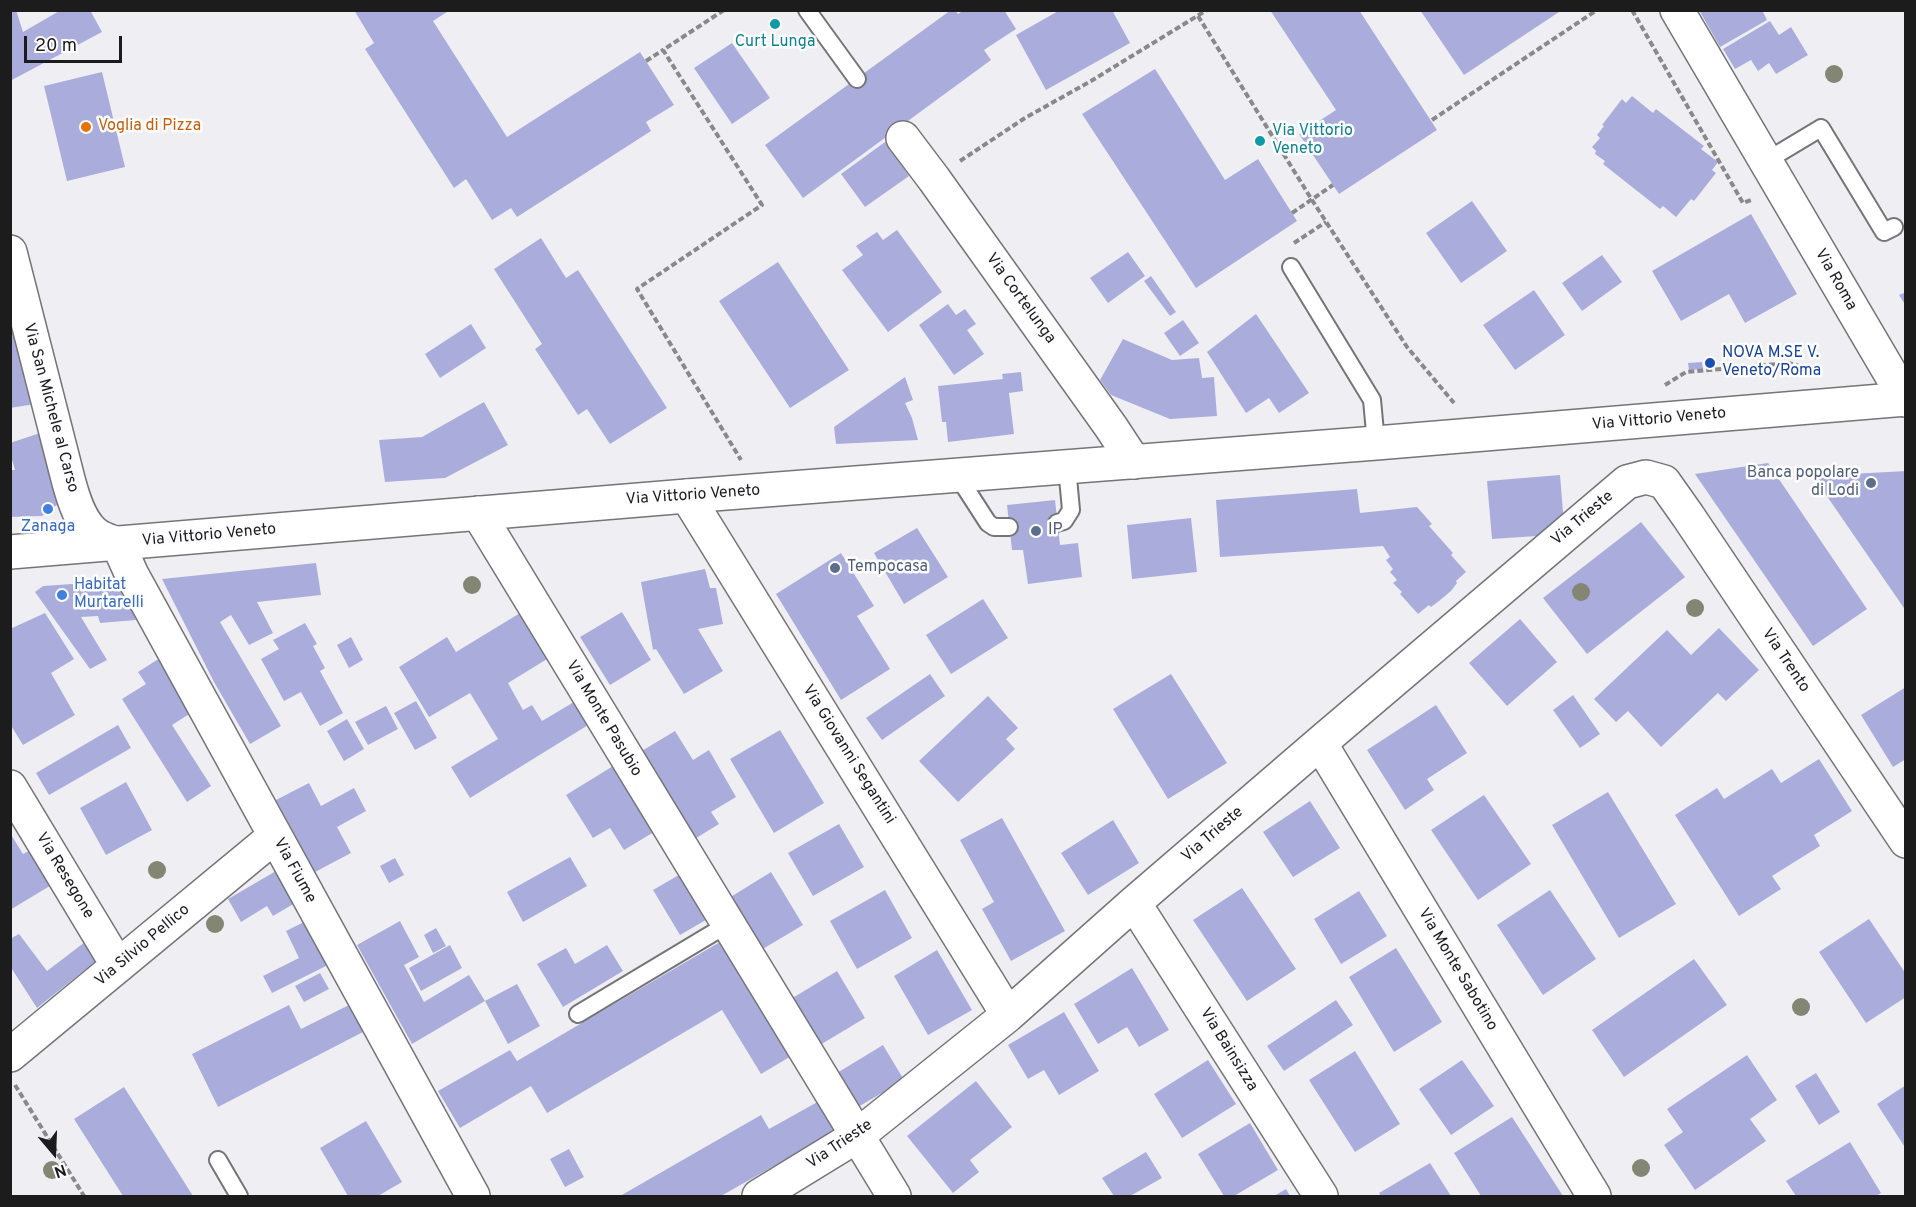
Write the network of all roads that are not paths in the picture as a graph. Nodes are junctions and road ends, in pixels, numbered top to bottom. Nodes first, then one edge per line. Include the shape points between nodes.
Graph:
1 (807, 10) edge
2 (1677, 10) edge
3 (856, 79) dead end
4 (900, 134) dead end
5 (1766, 161) junction
6 (1894, 226) dead end
7 (10, 252) edge
8 (1291, 267) dead end
9 (1905, 399) edge
10 (1376, 443) junction
11 (1134, 462) junction
12 (1066, 467) junction
13 (957, 475) junction
14 (1664, 482) joint
15 (687, 496) junction
16 (478, 513) junction
17 (1057, 523) dead end
18 (1009, 527) dead end
19 (118, 544) junction
20 (10, 552) edge
21 (1320, 743) junction
22 (10, 787) edge
23 (275, 836) junction
24 (1905, 841) edge
25 (1134, 903) junction
26 (728, 924) junction
27 (118, 966) junction
28 (578, 1014) dead end
29 (1008, 1015) junction
30 (10, 1055) edge
31 (857, 1136) junction
32 (218, 1160) dead end
33 (239, 1197) edge
34 (473, 1197) edge
35 (759, 1197) edge
36 (894, 1197) edge
37 (1321, 1197) edge
38 (1594, 1197) edge

1 - 3 lane
2 - 5 street, Via Roma
4 - 11 street, Via Cortelunga
5 - 6 lane via 1821,128 1884,232
5 - 9 street, Via Roma
7 - 19 street, Via San Michele al Carso via 72,495 93,532
8 - 10 lane via 1372,400
9 - 10 street, Via Vittorio Veneto
10 - 11 street, Via Vittorio Veneto
11 - 12 street, Via Vittorio Veneto
12 - 13 street, Via Vittorio Veneto
12 - 17 lane via 1071,510 1064,521
13 - 15 street, Via Vittorio Veneto
13 - 18 lane via 988,523
14 - 21 street, Via Trieste via 1646,477 1627,482
14 - 24 street, Via Trento
15 - 16 street, Via Vittorio Veneto
15 - 29 street, Via Giovanni Segantini
16 - 19 street, Via Vittorio Veneto
16 - 26 street, Via Monte Pasubio
19 - 20 street, Via Vittorio Veneto
19 - 23 street, Via Fiume
21 - 25 street, Via Trieste
21 - 38 street, Via Monte Sabotino
22 - 27 street, Via Resegone
23 - 27 street, Via Silvio Pellico
23 - 34 street, Via Fiume
25 - 29 street, Via Trieste
25 - 37 street, Via Bainsizza
26 - 28 lane
26 - 31 street, Via Monte Pasubio
27 - 30 street, Via Silvio Pellico
29 - 31 street, Via Trieste
31 - 35 street, Via Trieste
31 - 36 street, Via Monte Pasubio
32 - 33 lane

